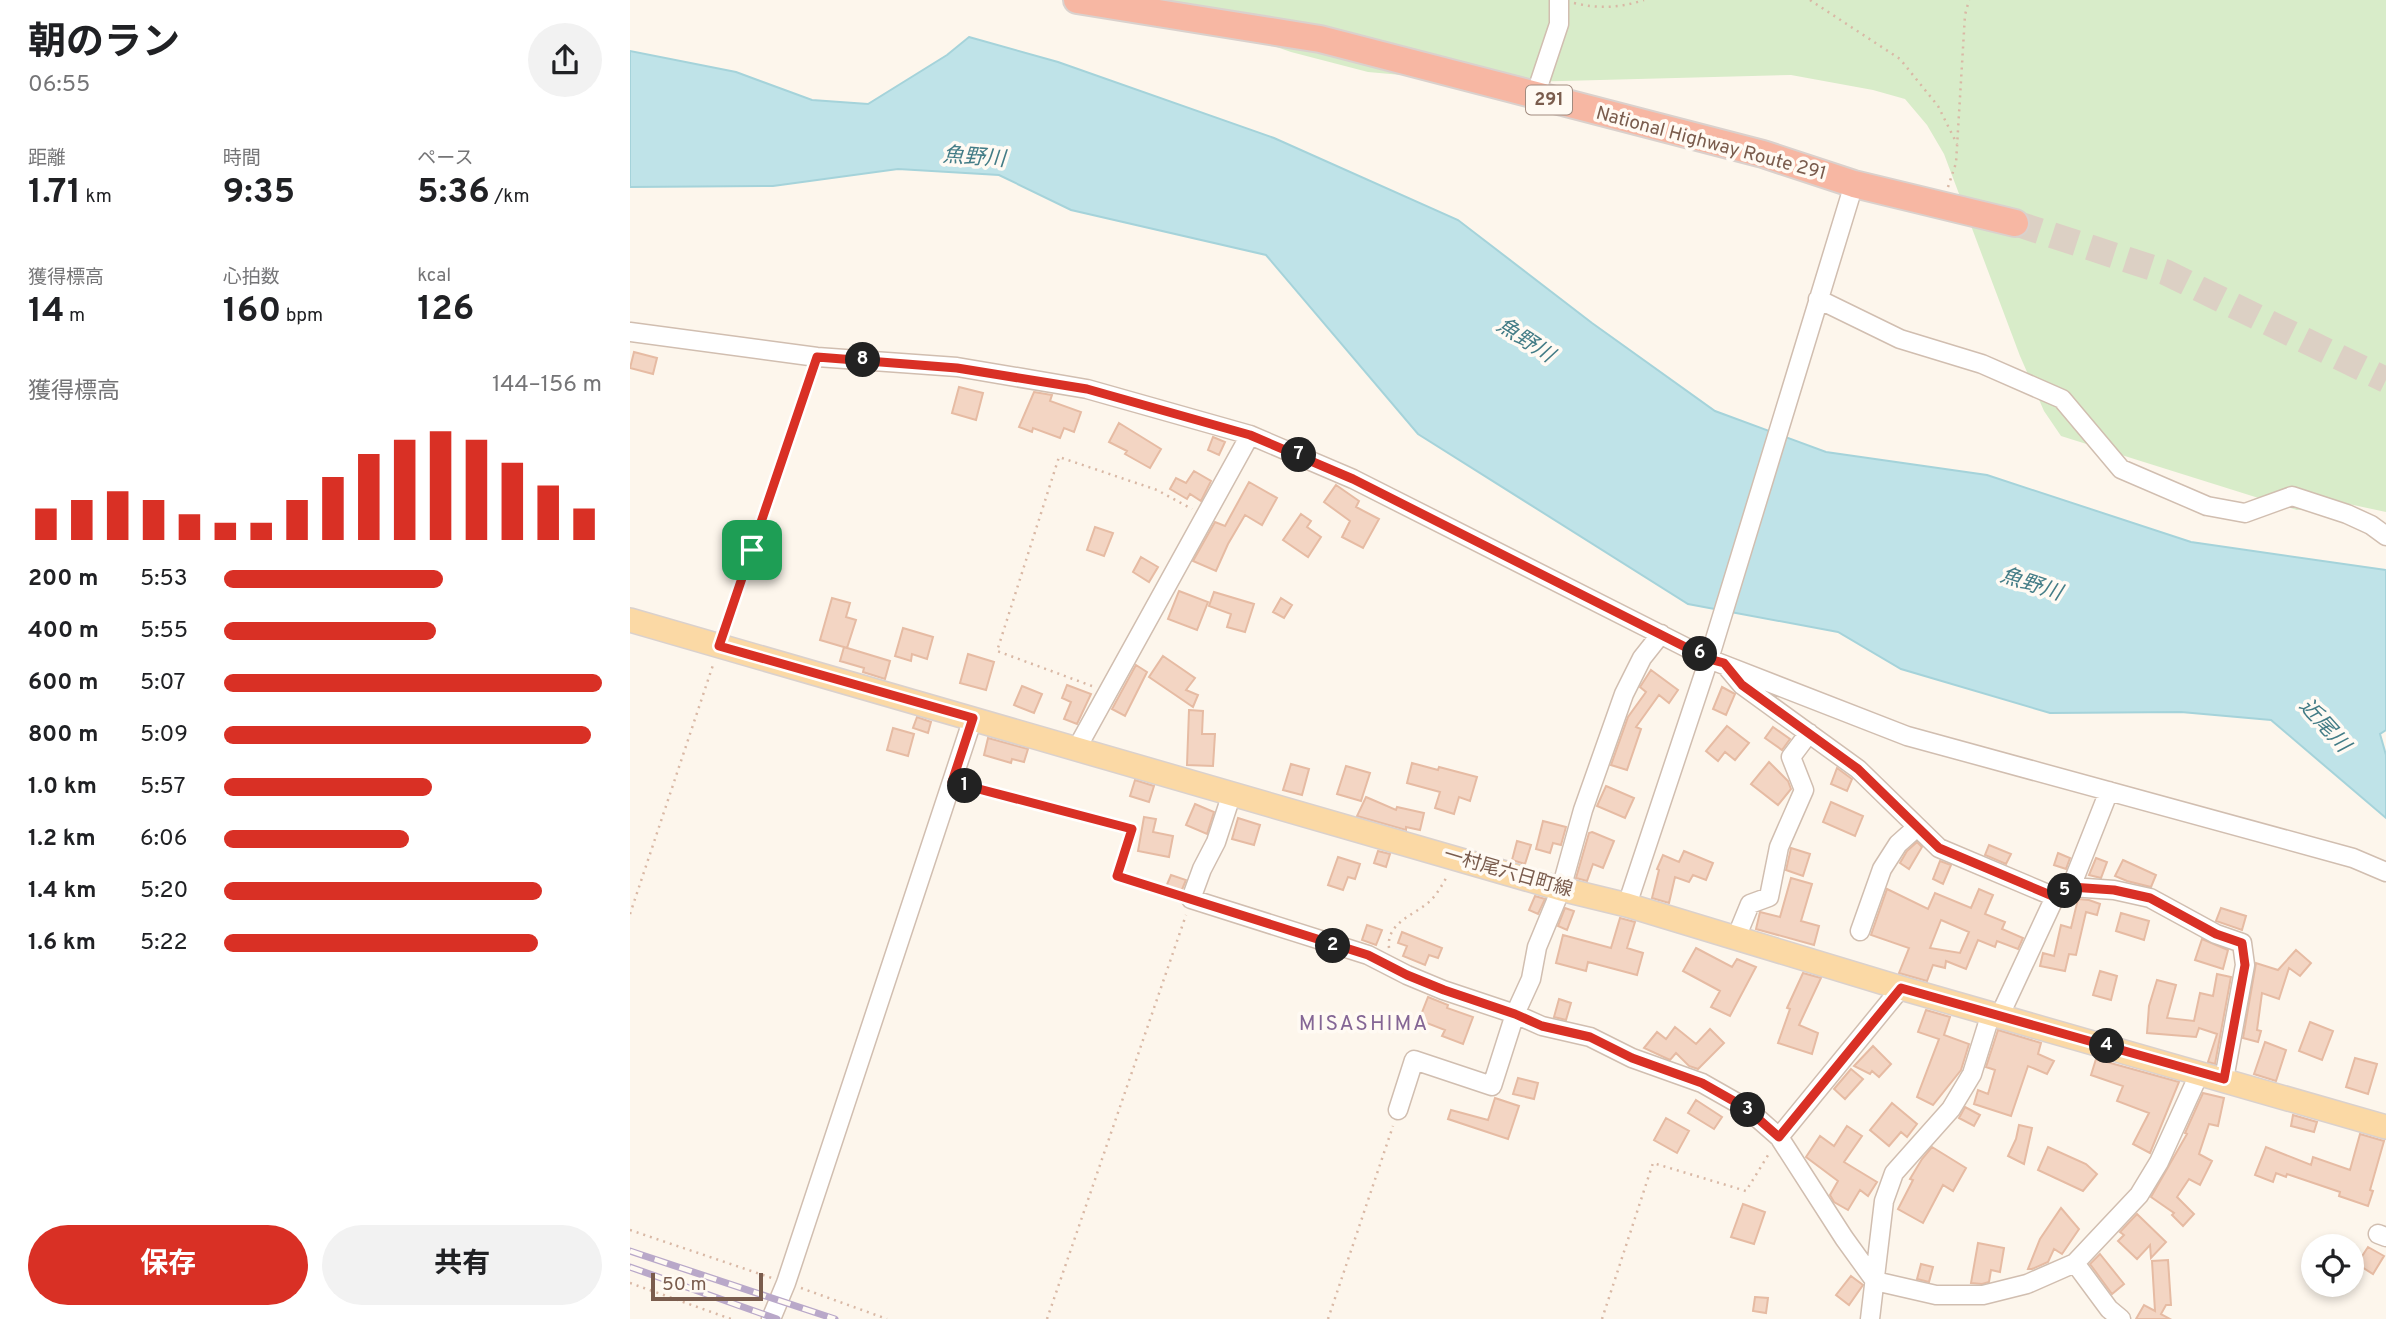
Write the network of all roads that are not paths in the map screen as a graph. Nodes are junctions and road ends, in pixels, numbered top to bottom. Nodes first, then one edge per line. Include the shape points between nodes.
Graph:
1 (1077, 0) edge
2 (1561, 0) edge
3 (1535, 96) junction
4 (1854, 184) junction
5 (2015, 223) tunnel mouth
6 (1818, 299) junction
7 (630, 332) edge
8 (1250, 435) junction
9 (2386, 536) edge
10 (630, 620) edge
11 (1661, 634) junction
12 (1717, 661) junction
13 (973, 718) junction
14 (1809, 733) junction
15 (1077, 748) junction
16 (2109, 791) junction
17 (1232, 793) junction
18 (1917, 827) junction
19 (2386, 872) edge
20 (2071, 887) junction
21 (1561, 889) junction
22 (2055, 897) junction
23 (1627, 905) junction
24 (1860, 931) dead end
25 (1736, 938) junction
26 (1901, 988) junction
27 (1515, 1014) junction
28 (1995, 1014) junction
29 (2200, 1072) junction
30 (2224, 1079) junction
31 (1398, 1110) road end
32 (2386, 1127) edge
33 (1779, 1137) junction
34 (2075, 1263) junction
35 (1875, 1281) junction
36 (2109, 1316) edge
37 (771, 1319) edge
38 (1870, 1319) edge

1 - 3 highway, National Highway Route 291 / 291 via 1320,39
2 - 3 street via 1559,24
3 - 4 highway, National Highway Route 291 / 291 via 1763,154
4 - 5 highway, National Highway Route 291 / 291
4 - 6 street
6 - 9 street via 1900,339 1982,364 2062,399 2121,469 2207,506 2245,513 2292,496 2347,514
6 - 12 street
7 - 8 street via 817,357 957,368 1087,389
8 - 11 street via 1353,479
8 - 15 street
10 - 13 main road, 一村尾六日町線
11 - 12 street
11 - 21 street via 1624,695
12 - 14 street
12 - 16 street via 1907,736
12 - 23 street
13 - 15 main road, 一村尾六日町線
13 - 37 street
14 - 18 street via 1858,769
14 - 25 street via 1791,757 1804,790 1779,847 1769,897 1750,904
15 - 17 main road, 一村尾六日町線
16 - 19 street via 2353,858
16 - 20 street
17 - 21 main road, 一村尾六日町線
17 - 27 street via 1191,899 1368,955 1444,990
18 - 22 street via 1939,848
18 - 24 street via 1898,844 1882,869
20 - 22 street
20 - 30 street via 2150,898 2242,943 2245,965
21 - 23 main road, 一村尾六日町線
21 - 27 street
22 - 28 street
23 - 25 main road, 一村尾六日町線
25 - 26 main road, 一村尾六日町線
26 - 28 main road, 一村尾六日町線
26 - 33 street
27 - 31 street via 1492,1086 1414,1060
27 - 33 street via 1542,1026 1590,1037 1702,1083 1746,1108
28 - 29 main road, 一村尾六日町線
28 - 35 street via 1972,1074 1951,1109 1894,1173 1884,1201
29 - 30 main road, 一村尾六日町線
29 - 34 street via 2139,1195
30 - 32 main road, 一村尾六日町線
33 - 35 street
34 - 35 street via 2027,1284 1983,1295 1936,1295
34 - 36 street
35 - 38 street

